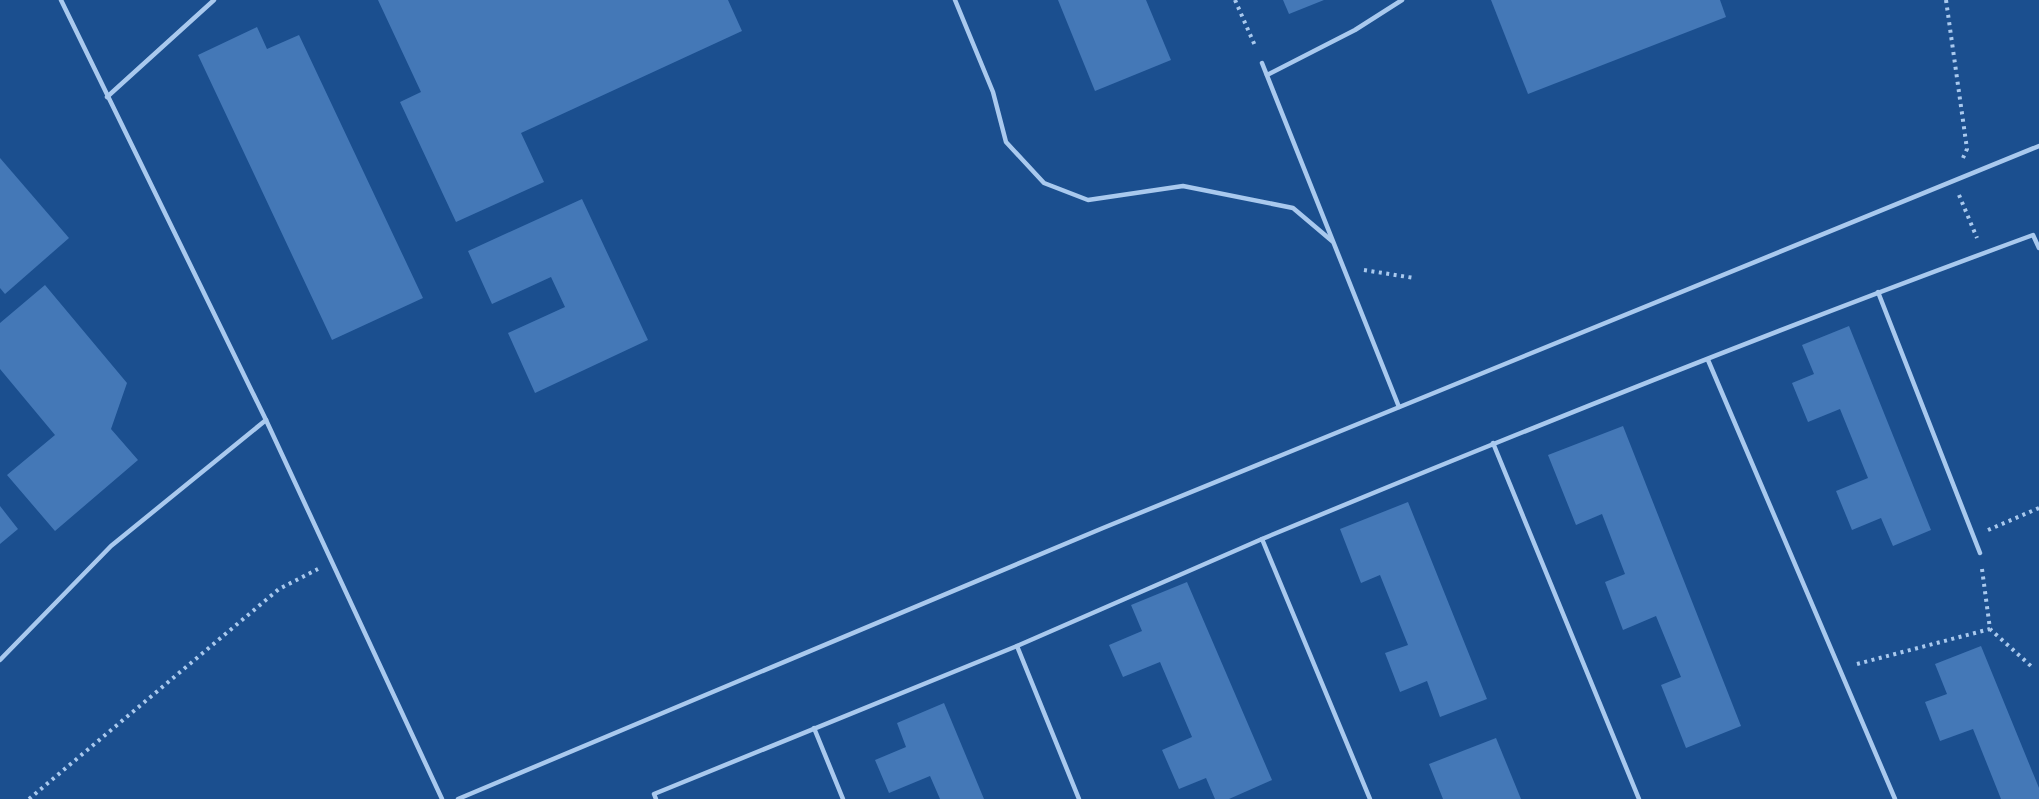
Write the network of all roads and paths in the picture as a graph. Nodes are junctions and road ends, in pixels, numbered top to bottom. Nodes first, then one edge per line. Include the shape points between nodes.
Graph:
1 (61, 0) edge
2 (214, 0) edge
3 (955, 0) edge
4 (1235, 0) edge
5 (1401, 0) edge
6 (1946, 0) edge
7 (1262, 63) joint
8 (1267, 75) junction
9 (107, 97) junction
10 (2039, 146) edge
11 (1953, 181) junction
12 (1332, 241) junction
13 (2039, 248) edge
14 (1983, 253) junction
15 (1342, 266) junction
16 (1414, 278) dead end
17 (1878, 292) junction
18 (1708, 360) junction
19 (1399, 407) junction
20 (266, 420) junction
21 (1493, 443) junction
22 (2039, 508) edge
23 (1973, 537) junction
24 (1262, 539) junction
25 (1980, 553) joint
26 (332, 562) junction
27 (1990, 629) junction
28 (1017, 646) junction
29 (0, 660) edge
30 (2032, 667) dead end
31 (1839, 668) junction
32 (814, 728) junction
33 (29, 799) edge
34 (442, 799) edge
35 (458, 799) edge
36 (656, 799) edge
37 (843, 799) edge
38 (1079, 799) edge
39 (1370, 799) edge
40 (1639, 799) edge
41 (1896, 799) edge

1 - 9 lane
2 - 9 lane
3 - 12 lane via 993,92 1006,142 1044,183 1088,200 1182,186 1271,203 1293,208
4 - 7 path
5 - 8 lane via 1355,30
6 - 11 path via 1967,149
7 - 8 lane
8 - 12 lane
9 - 20 lane
10 - 11 lane
11 - 14 path
11 - 19 lane
12 - 15 lane
13 - 14 lane via 2033,234
14 - 17 lane
15 - 16 path
15 - 19 lane
17 - 18 lane
17 - 23 lane
18 - 21 lane
18 - 31 lane
19 - 35 lane
20 - 26 lane
20 - 29 lane via 111,546
21 - 24 lane
21 - 40 lane
22 - 23 path
23 - 25 lane
24 - 28 lane
24 - 39 lane
25 - 27 path
26 - 33 path via 279,589
26 - 34 lane
27 - 30 path
27 - 31 path
28 - 32 lane
28 - 38 lane
31 - 41 lane
32 - 36 lane via 654,794
32 - 37 lane

